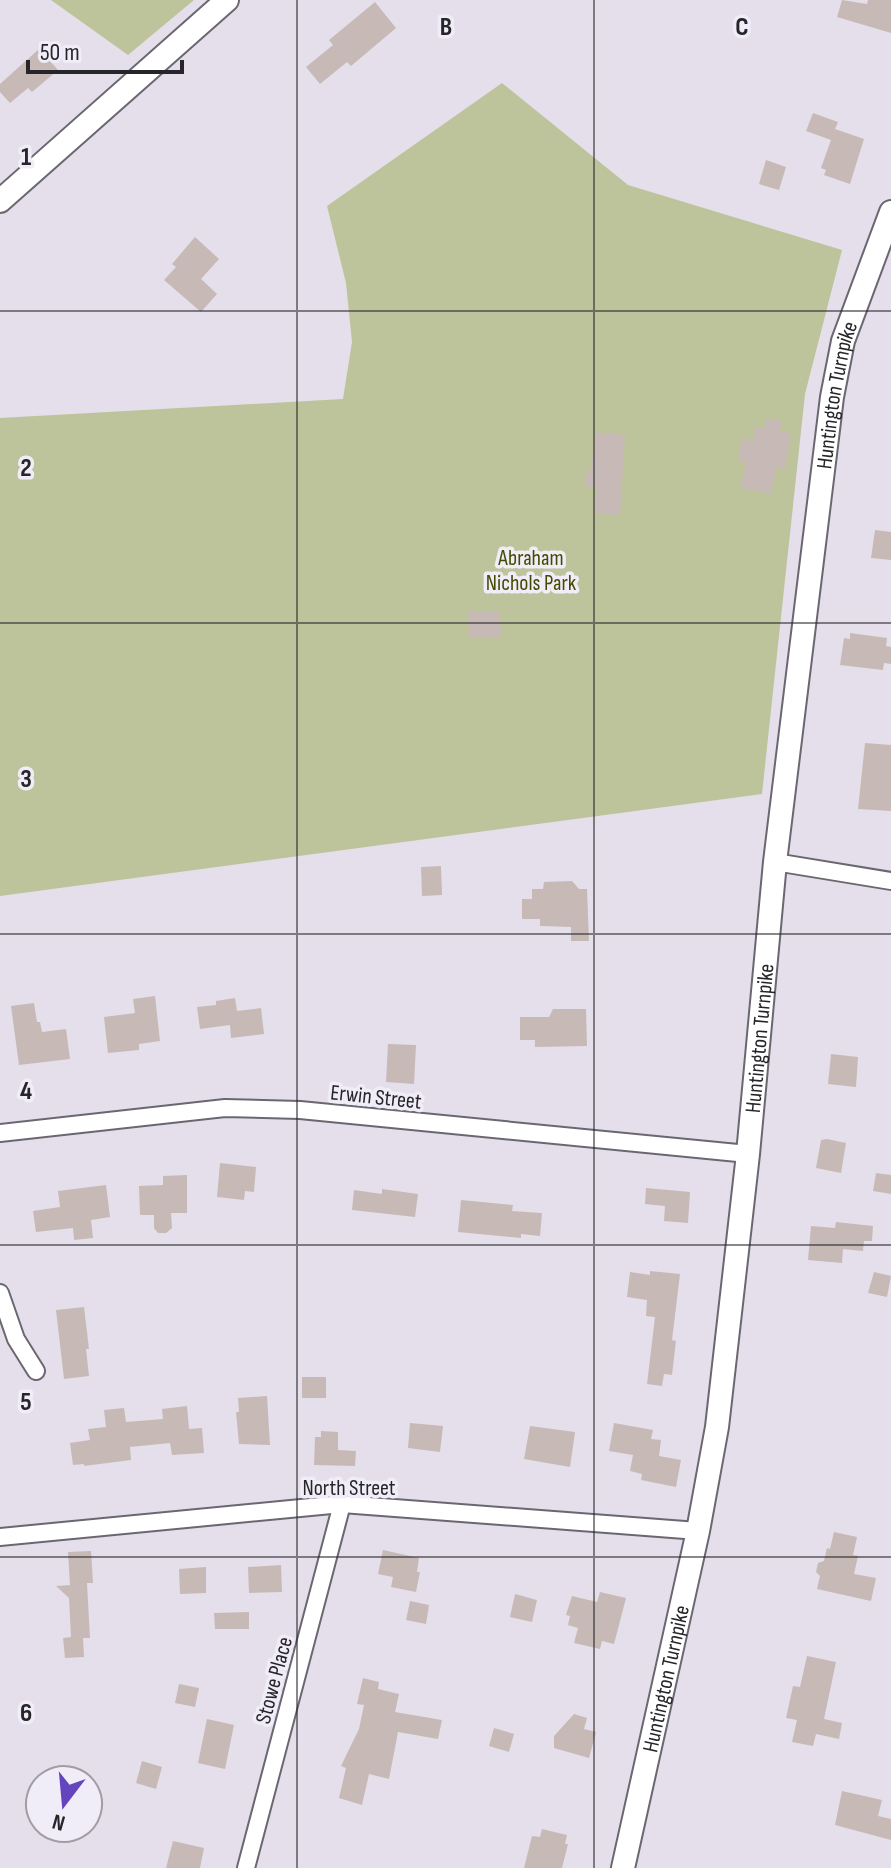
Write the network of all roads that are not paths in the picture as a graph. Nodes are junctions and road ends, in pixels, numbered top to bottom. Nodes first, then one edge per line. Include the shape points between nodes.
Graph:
1 (227, 0) edge
2 (0, 201) edge
3 (891, 212) edge
4 (775, 862) junction
5 (891, 881) edge
6 (0, 1133) edge
7 (748, 1154) junction
8 (0, 1293) edge
9 (36, 1371) dead end
10 (342, 1504) junction
11 (698, 1531) junction
12 (0, 1537) edge
13 (246, 1868) edge
14 (623, 1868) edge

1 - 2 main road
3 - 4 main road, Huntington Turnpike via 843,341 832,397
4 - 5 street
4 - 7 main road, Huntington Turnpike
6 - 7 street, Erwin Street via 225,1108 300,1110
7 - 11 main road, Huntington Turnpike via 723,1382
8 - 9 street via 16,1339
10 - 11 street, North Street
10 - 12 street, North Street
10 - 13 street, Stowe Place
11 - 14 main road, Huntington Turnpike

